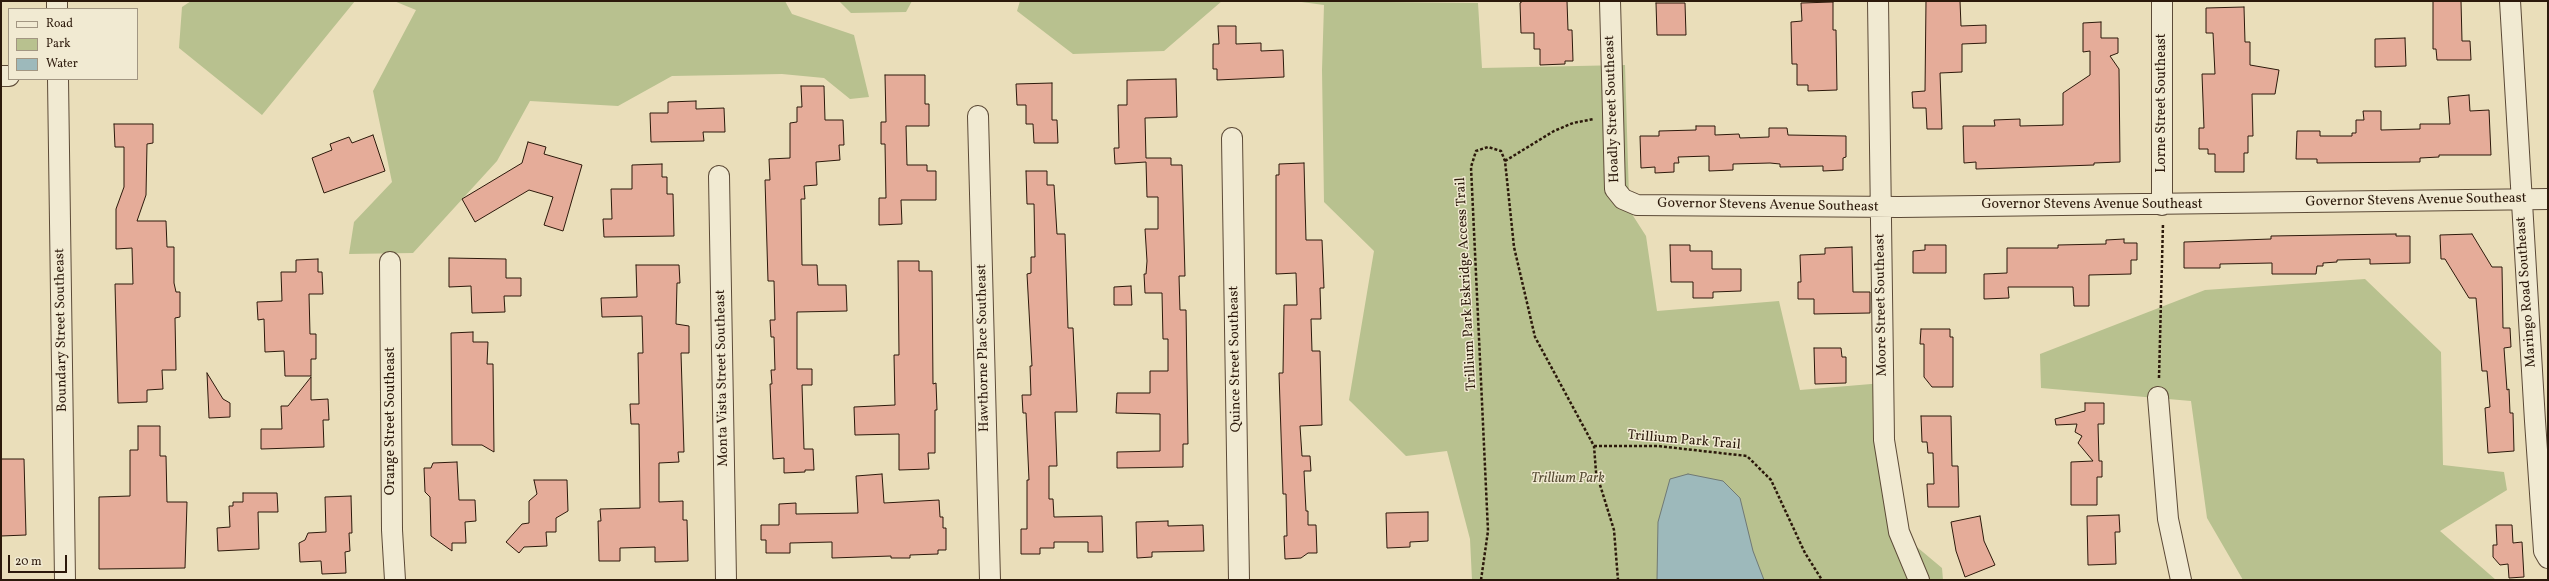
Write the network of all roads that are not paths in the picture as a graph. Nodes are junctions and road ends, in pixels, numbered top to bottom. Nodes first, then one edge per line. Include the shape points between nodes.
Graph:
1 (1610, 1) edge
2 (1878, 1) edge
3 (2162, 1) edge
4 (2510, 1) edge
5 (58, 80) edge
6 (978, 116) dead end
7 (1232, 138) dead end
8 (719, 176) dead end
9 (2548, 199) edge
10 (2522, 200) junction
11 (1637, 205) joint
12 (1880, 207) junction
13 (2163, 213) junction
14 (390, 262) dead end
15 (2158, 396) road end
16 (2548, 558) edge
17 (65, 580) edge
18 (394, 580) edge
19 (726, 580) edge
20 (990, 580) edge
21 (1239, 580) edge
22 (1920, 580) edge
23 (2181, 580) edge

1 - 11 street, Hoadly Street Southeast via 1615,189 1623,199
2 - 12 street, Moore Street Southeast
3 - 13 street, Lorne Street Southeast
4 - 10 street, Maringo Road Southeast
5 - 17 street, Boundary Street Southeast
6 - 20 street, Hawthorne Place Southeast
7 - 21 street, Quince Street Southeast
8 - 19 street, Monta Vista Street Southeast
9 - 10 street, Governor Stevens Avenue Southeast
10 - 13 street, Governor Stevens Avenue Southeast
10 - 16 street, Maringo Road Southeast via 2544,551
11 - 12 street, Governor Stevens Avenue Southeast
12 - 13 street, Governor Stevens Avenue Southeast
12 - 22 street, Moore Street Southeast via 1884,440 1899,532
14 - 18 street, Orange Street Southeast
15 - 23 street via 2168,519

